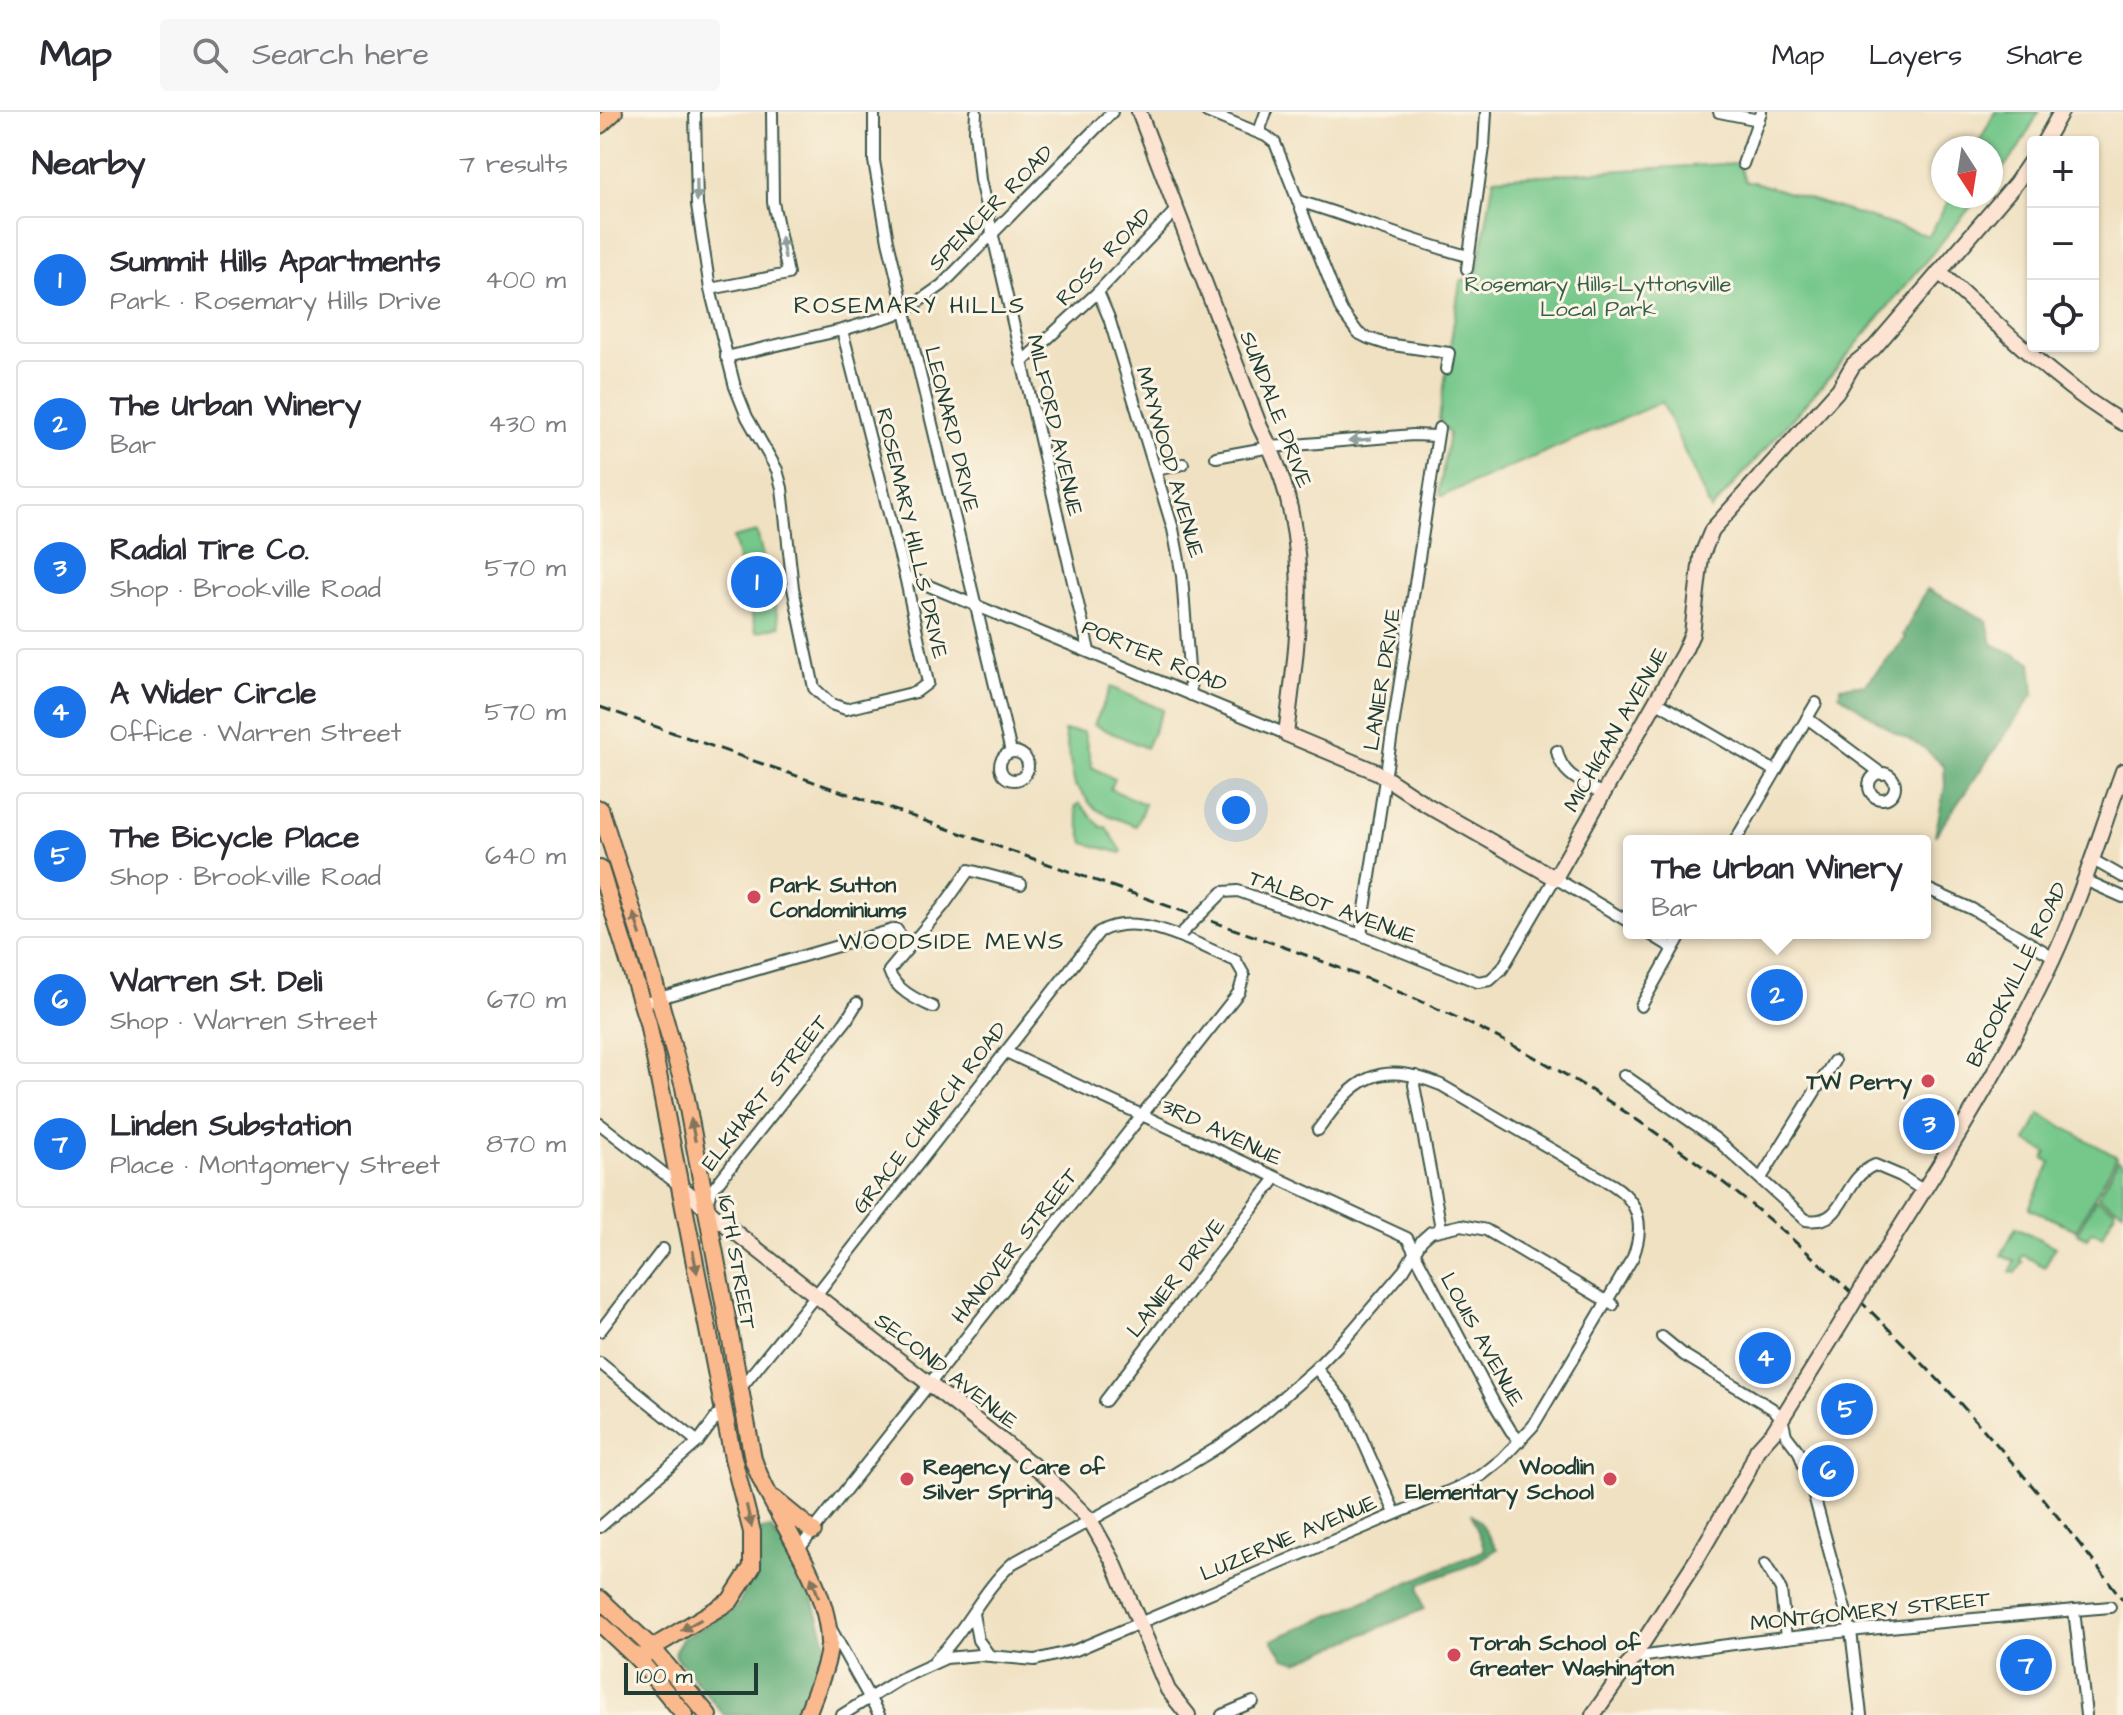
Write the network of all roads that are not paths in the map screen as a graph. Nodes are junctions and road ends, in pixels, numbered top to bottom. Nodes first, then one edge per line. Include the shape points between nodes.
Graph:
1 (614, 112) edge
2 (695, 112) edge
3 (772, 112) edge
4 (874, 112) edge
5 (976, 112) edge
6 (1112, 112) edge
7 (1139, 112) edge
8 (1207, 112) edge
9 (1266, 112) edge
10 (1486, 112) edge
11 (1719, 112) edge
12 (2061, 112) edge
13 (1760, 116) edge
14 (600, 125) edge
15 (1259, 132) junction
16 (2047, 136) edge
17 (1743, 164) dead end
18 (2027, 167) edge
19 (1298, 201) junction
20 (1177, 209) junction
21 (992, 235) junction
22 (1959, 249) junction
23 (1468, 256) junction
24 (1467, 269) dead end
25 (1939, 272) junction
26 (710, 289) junction
27 (1961, 291) junction
28 (1098, 292) junction
29 (1922, 292) junction
30 (904, 312) junction
31 (842, 330) junction
32 (726, 357) junction
33 (1021, 363) junction
34 (1446, 369) dead end
35 (2120, 421) edge
36 (1271, 447) junction
37 (1216, 457) dead end
38 (1183, 464) dead end
39 (1156, 470) junction
40 (905, 576) junction
41 (976, 606) junction
42 (1089, 651) junction
43 (1191, 695) junction
44 (1657, 702) junction
45 (1816, 703) dead end
46 (1807, 718) junction
47 (1286, 734) junction
48 (1557, 751) dead end
49 (1011, 752) dead end
50 (1775, 771) junction
51 (2123, 771) edge
52 (1882, 774) dead end
53 (1385, 778) junction
54 (1603, 794) junction
55 (600, 809) edge
56 (1738, 835) edge
57 (2093, 860) junction
58 (600, 869) edge
59 (2123, 877) edge
60 (1555, 878) junction
61 (2085, 880) junction
62 (1021, 884) dead end
63 (1931, 891) edge
64 (2123, 897) edge
65 (1623, 918) edge
66 (1180, 935) junction
67 (1361, 935) junction
68 (1658, 939) edge
69 (1678, 939) edge
70 (909, 947) junction
71 (1673, 948) junction
72 (2054, 957) junction
73 (1236, 961) joint
74 (1490, 980) joint
75 (660, 998) junction
76 (642, 1003) junction
77 (857, 1003) dead end
78 (1641, 1006) dead end
79 (933, 1007) dead end
80 (1006, 1052) junction
81 (1834, 1061) dead end
82 (1624, 1075) dead end
83 (1416, 1076) junction
84 (1142, 1116) junction
85 (600, 1124) edge
86 (1318, 1130) dead end
87 (1276, 1178) junction
88 (1761, 1178) junction
89 (680, 1186) junction
90 (1924, 1191) junction
91 (705, 1207) junction
92 (1441, 1228) junction
93 (663, 1249) dead end
94 (1416, 1254) junction
95 (816, 1295) junction
96 (1610, 1302) junction
97 (600, 1331) edge
98 (1662, 1337) dead end
99 (600, 1363) edge
100 (1316, 1368) junction
101 (929, 1384) junction
102 (739, 1390) junction
103 (1105, 1401) dead end
104 (723, 1408) junction
105 (1778, 1424) junction
106 (1520, 1441) junction
107 (698, 1442) junction
108 (767, 1493) junction
109 (1395, 1513) junction
110 (1090, 1520) junction
111 (600, 1526) edge
112 (813, 1531) junction
113 (799, 1549) junction
114 (1765, 1564) dead end
115 (600, 1599) edge
116 (2110, 1607) dead end
117 (2074, 1610) junction
118 (973, 1614) junction
119 (827, 1622) junction
120 (1139, 1622) junction
121 (600, 1623) edge
122 (1851, 1631) junction
123 (1786, 1638) junction
124 (645, 1654) junction
125 (989, 1655) junction
126 (1633, 1658) junction
127 (933, 1662) junction
128 (869, 1697) junction
129 (1253, 1702) dead end
130 (685, 1715) edge
131 (708, 1715) edge
132 (807, 1715) edge
133 (842, 1715) edge
134 (879, 1715) edge
135 (1188, 1715) edge
136 (1222, 1715) edge
137 (1593, 1715) edge
138 (1861, 1715) edge
139 (2086, 1715) edge

1 - 14 main road
2 -> 26 street, ROSEMARY HILLS DRIVE via 697,205
26 -> 3 street via 788,274 773,202
4 - 30 street, LEONARD DRIVE via 874,161
5 - 21 street, MILFORD AVENUE via 980,180
6 - 21 street, SPENCER ROAD
7 - 20 street, SUNDALE DRIVE
8 - 15 street
9 - 15 street
10 - 23 street
11 - 13 street
12 - 16 street
13 - 17 street
15 - 19 street via 1275,143
18 - 22 street, MICHIGAN AVENUE
19 - 23 street
19 - 34 street via 1341,310 1358,333 1386,344 1449,353
20 - 28 street, ROSS ROAD
20 - 36 street, SUNDALE DRIVE
21 - 30 street, SPENCER ROAD via 942,285
21 - 33 street, MILFORD AVENUE
22 - 25 street, MICHIGAN AVENUE
22 - 27 street
23 - 24 street
25 - 27 street
25 - 29 street, MICHIGAN AVENUE
26 - 32 street, ROSEMARY HILLS DRIVE
27 - 29 street
27 - 35 street via 2094,405
28 - 33 street, ROSS ROAD
28 - 39 street, MAYWOOD AVENUE
29 - 44 street, MICHIGAN AVENUE via 1869,354 1862,372 1842,383 1712,530 1701,557 1692,634
30 - 31 street, SPENCER ROAD
30 - 41 street, LEONARD DRIVE
31 - 32 street
31 - 40 street, ROSEMARY HILLS DRIVE
32 - 40 street, ROSEMARY HILLS DRIVE via 747,417 777,470 814,688 831,704 846,709 916,692 928,683
33 - 42 street, MILFORD AVENUE
36 - 37 street
36 - 47 street, SUNDALE DRIVE via 1292,511 1300,568
53 -> 36 street, LANIER DRIVE via 1438,432
38 - 39 street
39 - 43 street, MAYWOOD AVENUE via 1182,576
40 - 41 street, PORTER ROAD
41 - 42 street, PORTER ROAD
41 - 49 street, LEONARD DRIVE
42 - 43 street, PORTER ROAD
43 - 47 street, PORTER ROAD
44 - 50 street
44 - 54 street, MICHIGAN AVENUE
45 - 46 street
46 - 50 street
46 - 52 street
47 - 53 street, PORTER ROAD
48 - 54 street via 1560,765
50 - 56 street
51 - 57 street, BROOKVILLE ROAD
53 - 60 street, PORTER ROAD
53 - 67 street, LANIER DRIVE
54 - 60 street, MICHIGAN AVENUE
75 -> 55 main road, 16TH STREET
57 - 59 street
57 - 61 street, BROOKVILLE ROAD
58 - 76 main road, 16TH STREET
60 - 65 street
60 - 74 street, MICHIGAN AVENUE via 1502,969
61 - 64 street
61 - 72 street, BROOKVILLE ROAD
62 - 70 street via 969,870
63 - 72 street
66 - 67 street, TALBOT AVENUE, bridge via 1223,892 1238,891
66 - 73 street, GRACE CHURCH ROAD
66 - 80 street, GRACE CHURCH ROAD via 1136,924 1111,925 1099,932
67 - 74 street, TALBOT AVENUE via 1474,981
68 - 71 street
69 - 71 street
70 - 75 street via 896,929
70 - 79 street via 890,976 915,999
71 - 78 street
72 - 90 street, BROOKVILLE ROAD
73 - 84 street, HANOVER STREET via 1244,975 1239,992
75 - 76 street
91 -> 75 main road, 16TH STREET via 684,1087
76 - 89 main road, 16TH STREET
77 - 91 street, ELKHART STREET via 713,1189
80 - 84 street, 3RD AVENUE
80 - 95 street, GRACE CHURCH ROAD
81 - 88 street
82 - 88 street via 1716,1139
83 - 86 street via 1388,1074 1357,1084
83 - 92 street
83 - 96 street, LUZERNE AVENUE via 1441,1085 1631,1199 1639,1217 1639,1237
84 - 87 street, 3RD AVENUE
84 - 101 street, HANOVER STREET
85 - 89 street, SECOND AVENUE
87 - 94 street, 3RD AVENUE via 1407,1238
87 - 103 street, LANIER DRIVE
88 - 90 street via 1806,1220 1819,1222 1836,1211 1862,1170 1875,1165
89 - 91 street, SECOND AVENUE
89 -> 104 main road, 16TH STREET
90 - 105 street, BROOKVILLE ROAD, bridge
91 - 95 street, SECOND AVENUE
91 - 102 main road, 16TH STREET
92 - 94 street via 1426,1236
92 - 96 street via 1486,1230
93 - 97 street
94 - 100 street
94 - 106 street, LOUIS AVENUE via 1495,1405
95 - 101 street, SECOND AVENUE
95 - 102 street, GRACE CHURCH ROAD
96 - 106 street, LUZERNE AVENUE
98 - 105 street via 1773,1409
99 - 107 street
100 - 109 street via 1348,1407
100 - 110 street via 1215,1449
101 - 110 street, SECOND AVENUE via 1043,1473
101 - 112 street, HANOVER STREET
102 - 108 main road, 16TH STREET via 753,1459
104 - 107 street
104 -> 124 main road, 16TH STREET via 752,1532 752,1567 730,1601
105 - 122 street via 1799,1452
105 - 126 street, BROOKVILLE ROAD via 1773,1443 1747,1473
106 - 109 street, LUZERNE AVENUE via 1482,1475
107 - 111 street
108 - 112 main road
108 - 113 main road, 16TH STREET
109 - 120 street, LUZERNE AVENUE
110 - 118 street via 1013,1563
110 - 120 street, SECOND AVENUE
112 - 113 street, HANOVER STREET
119 -> 113 main road, 16TH STREET
114 - 123 street via 1781,1590
115 - 124 main road
116 - 117 street, MONTGOMERY STREET
117 - 122 street, MONTGOMERY STREET
117 - 139 street
118 - 125 street via 978,1640
118 - 127 street
119 - 128 street
119 - 132 main road, 16TH STREET via 829,1648
120 - 125 street, LUZERNE AVENUE via 1046,1659
120 - 135 street, SECOND AVENUE via 1168,1690
121 - 124 main road
122 - 123 street, MONTGOMERY STREET
122 - 138 street
123 - 126 street, MONTGOMERY STREET
124 - 130 main road
124 - 131 main road
125 - 127 street, LUZERNE AVENUE
126 - 137 street, BROOKVILLE ROAD
127 - 128 street, LUZERNE AVENUE
128 - 133 street, LUZERNE AVENUE
128 - 134 street
129 - 136 street

